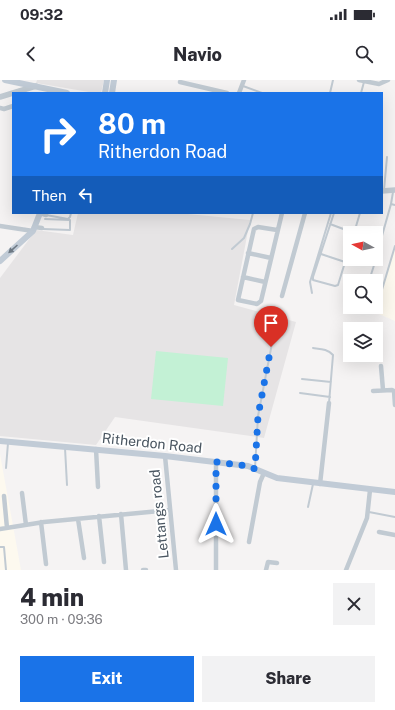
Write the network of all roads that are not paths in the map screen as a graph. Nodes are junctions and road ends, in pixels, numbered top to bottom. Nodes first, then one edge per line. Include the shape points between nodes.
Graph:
1 (5, 80) edge
2 (107, 80) edge
3 (114, 80) edge
4 (244, 80) edge
5 (333, 80) edge
6 (388, 80) edge
7 (362, 81) edge
8 (180, 82) dead end
9 (36, 86) junction
10 (242, 86) junction
11 (16, 92) edge
12 (63, 92) edge
13 (105, 92) edge
14 (112, 92) edge
15 (223, 92) edge
16 (240, 92) edge
17 (259, 92) edge
18 (330, 92) edge
19 (361, 92) edge
20 (12, 93) edge
21 (0, 97) edge
22 (12, 106) edge
23 (0, 108) edge
24 (387, 157) dead end
25 (394, 190) edge
26 (383, 191) edge
27 (391, 204) junction
28 (395, 205) edge
29 (71, 214) edge
30 (254, 214) edge
31 (282, 214) edge
32 (305, 214) edge
33 (331, 214) edge
34 (334, 214) edge
35 (360, 214) edge
36 (42, 215) edge
37 (330, 224) junction
38 (0, 226) edge
39 (356, 226) edge
40 (42, 228) joint
41 (34, 229) junction
42 (343, 229) edge
43 (277, 230) junction
44 (383, 233) edge
45 (395, 246) edge
46 (232, 249) dead end
47 (248, 253) junction
48 (320, 254) junction
49 (271, 258) junction
50 (0, 261) edge
51 (343, 261) edge
52 (344, 266) edge
53 (243, 277) junction
54 (266, 282) junction
55 (383, 286) edge
56 (312, 293) dead end
57 (282, 296) dead end
58 (274, 333) dead end
59 (313, 348) dead end
60 (381, 366) dead end
61 (302, 379) dead end
62 (331, 382) junction
63 (383, 390) junction
64 (373, 391) dead end
65 (300, 393) dead end
66 (330, 396) junction
67 (329, 403) joint
68 (395, 405) edge
69 (0, 441) edge
70 (8, 441) junction
71 (65, 446) junction
72 (96, 449) junction
73 (165, 456) junction
74 (216, 462) junction
75 (6, 468) dead end
76 (255, 469) junction
77 (264, 472) junction
78 (313, 483) junction
79 (320, 484) junction
80 (67, 485) dead end
81 (98, 487) dead end
82 (370, 490) junction
83 (395, 492) edge
84 (22, 493) dead end
85 (4, 496) dead end
86 (308, 507) dead end
87 (170, 510) junction
88 (368, 512) junction
89 (120, 514) junction
90 (99, 516) junction
91 (395, 517) edge
92 (78, 519) junction
93 (41, 522) junction
94 (26, 525) junction
95 (7, 528) junction
96 (0, 529) edge
97 (379, 532) dead end
98 (395, 535) edge
99 (249, 542) dead end
100 (0, 547) edge
101 (84, 558) dead end
102 (104, 562) dead end
103 (277, 563) dead end
104 (46, 564) dead end
105 (6, 570) edge
106 (126, 570) edge
107 (176, 570) edge
108 (216, 570) edge
109 (266, 570) edge
110 (346, 570) edge

1 - 9 main road
2 - 13 main road
3 - 14 main road
4 - 10 street
5 - 18 lane
6 - 7 street via 379,84
7 - 19 lane
8 - 15 street
9 - 11 street
9 - 12 main road
10 - 16 street
10 - 17 lane
20 - 21 street
22 - 23 street
24 - 26 lane
25 - 26 street
25 - 27 lane
27 - 28 lane
27 - 44 lane
29 - 36 lane via 68,219
30 - 46 lane via 244,238
31 - 43 street
32 - 57 street
33 - 56 lane via 310,282
34 - 37 lane
35 - 39 lane
36 - 40 lane via 70,220 70,230
36 - 41 main road
37 - 42 lane
37 - 48 lane
38 - 41 street
40 - 41 street
41 -> 50 main road
43 - 47 street via 256,227 252,233
43 - 49 street
45 - 55 lane
47 - 49 street
47 - 53 street
48 - 51 lane
48 - 52 lane via 313,280 338,285
49 - 54 street
53 - 54 street
53 - 54 street via 238,300 254,304 261,301
58 - 76 lane via 258,416
59 - 62 lane via 324,349 333,355
60 - 63 street
61 - 62 lane
62 - 66 lane
63 - 64 street
63 - 68 street via 394,391
65 - 66 lane
66 - 67 lane
67 - 79 street
69 - 70 main road, Ritherdon Road
70 - 71 main road, Ritherdon Road
70 - 75 lane
71 - 72 main road, Ritherdon Road
71 - 80 lane
72 - 73 main road, Ritherdon Road
72 - 81 street
73 - 74 main road, Ritherdon Road
73 - 87 street, Lettangs road
74 - 76 main road, Ritherdon Road
74 - 108 street
76 - 77 main road, Ritherdon Road
77 - 78 main road, Ritherdon Road via 277,478
77 - 99 street
78 - 79 main road, Ritherdon Road
78 - 86 lane
79 - 82 main road, Ritherdon Road
82 - 83 main road, Ritherdon Road
82 - 88 street
84 - 94 street
85 - 95 street
87 - 89 street
87 - 107 street, Lettangs road
88 - 91 lane
88 - 110 street
89 - 90 street
89 - 106 street
90 - 92 street
90 - 102 street
92 - 93 street
92 - 101 street
93 - 94 street
93 - 104 street
94 - 95 street
95 - 96 street
97 - 98 street
100 - 105 lane via 4,547
103 - 109 street via 268,562

